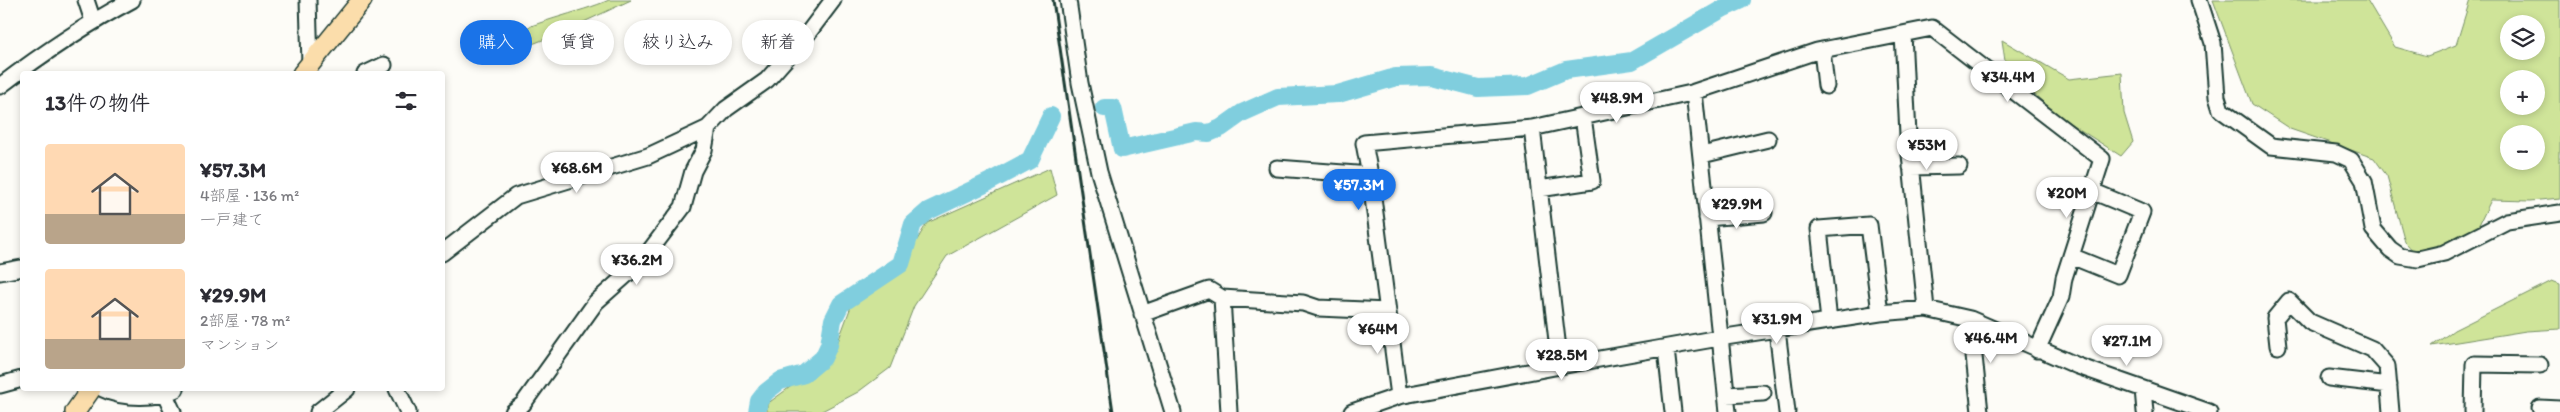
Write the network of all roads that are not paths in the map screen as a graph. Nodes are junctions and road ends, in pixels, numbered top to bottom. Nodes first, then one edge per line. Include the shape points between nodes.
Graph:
1 (86, 0) edge
2 (132, 0) edge
3 (308, 0) edge
4 (362, 0) edge
5 (833, 0) edge
6 (1068, 0) edge
7 (2200, 0) edge
8 (93, 21) junction
9 (1903, 34) junction
10 (1822, 50) junction
11 (384, 65) dead end
12 (306, 69) edge
13 (371, 71) edge
14 (0, 86) edge
15 (1826, 86) dead end
16 (1696, 92) junction
17 (1583, 117) junction
18 (708, 128) junction
19 (1532, 128) junction
20 (1768, 139) dead end
21 (1702, 155) junction
22 (1959, 166) dead end
23 (1911, 167) junction
24 (1277, 168) dead end
25 (1370, 174) junction
26 (1539, 189) junction
27 (2092, 191) junction
28 (1764, 212) dead end
29 (2560, 213) edge
30 (1707, 218) junction
31 (445, 251) edge
32 (2071, 256) junction
33 (20, 268) edge
34 (0, 272) edge
35 (1222, 298) junction
36 (1926, 309) junction
37 (1388, 311) junction
38 (1880, 313) junction
39 (1142, 314) junction
40 (1970, 318) junction
41 (1829, 321) junction
42 (1777, 330) junction
43 (1719, 338) junction
44 (2278, 346) dead end
45 (1666, 349) junction
46 (2037, 350) junction
47 (2540, 365) dead end
48 (1560, 366) junction
49 (2329, 378) dead end
50 (20, 380) edge
51 (0, 385) edge
52 (2390, 385) junction
53 (2142, 389) junction
54 (90, 391) edge
55 (107, 391) edge
56 (344, 391) edge
57 (398, 391) edge
58 (171, 392) edge
59 (1763, 392) dead end
60 (1726, 395) junction
61 (1398, 396) junction
62 (2540, 408) dead end
63 (2560, 408) edge
64 (75, 412) edge
65 (173, 412) edge
66 (318, 412) edge
67 (408, 412) edge
68 (512, 412) edge
69 (1173, 412) edge
70 (1229, 412) edge
71 (1352, 412) edge
72 (1673, 412) edge
73 (1728, 412) edge
74 (1787, 412) edge
75 (1980, 412) edge
76 (2145, 412) edge
77 (2209, 412) edge
78 (2390, 412) edge
79 (2473, 412) edge

1 - 8 street
2 - 8 street
3 - 12 street
4 - 12 main road
5 - 18 street via 767,80 726,109
6 - 39 street via 1098,172
7 - 29 street via 2213,43 2221,110 2271,146 2336,153 2351,160 2364,181 2373,229 2400,256 2418,259 2444,253 2507,222
8 - 14 street
9 - 10 street
9 - 23 street
9 - 27 street via 1932,28 2102,159
10 - 15 street
10 - 16 street
11 - 13 street
16 - 17 street
16 - 21 street
17 - 19 street
17 - 26 street via 1592,181
18 - 31 street via 648,156 516,196
18 - 68 street via 704,150 693,171 682,207 642,261 596,302 523,404
19 - 25 street via 1364,143
19 - 26 street
20 - 21 street
21 - 30 street
22 - 23 street
23 - 36 street
24 - 25 street
25 - 37 street
26 - 48 street
27 - 32 street
27 - 32 street via 2142,212 2118,274
28 - 30 street
30 - 43 street
32 - 46 street via 2061,298
33 - 34 street
35 - 37 street
35 - 39 street via 1209,290
35 - 70 street
36 - 38 street
36 - 40 street
37 - 61 street
38 - 41 street
38 - 41 street via 1869,225 1819,229
39 - 69 street
40 - 46 street
40 - 75 street
41 - 42 street
42 - 43 street
42 - 74 street
43 - 45 street
43 - 60 street
44 - 52 street via 2275,318 2289,301 2310,322 2372,349 2387,366
45 - 48 street
45 - 72 street
46 - 53 street
47 - 79 street via 2474,364
48 - 61 street
49 - 52 street
50 - 51 street
52 - 78 street
53 - 76 street
53 - 77 street
54 - 64 main road
55 - 58 street via 112,394
56 - 66 street
57 - 67 street
58 - 65 street
59 - 60 street
60 - 73 street
61 - 71 street
62 - 63 street

